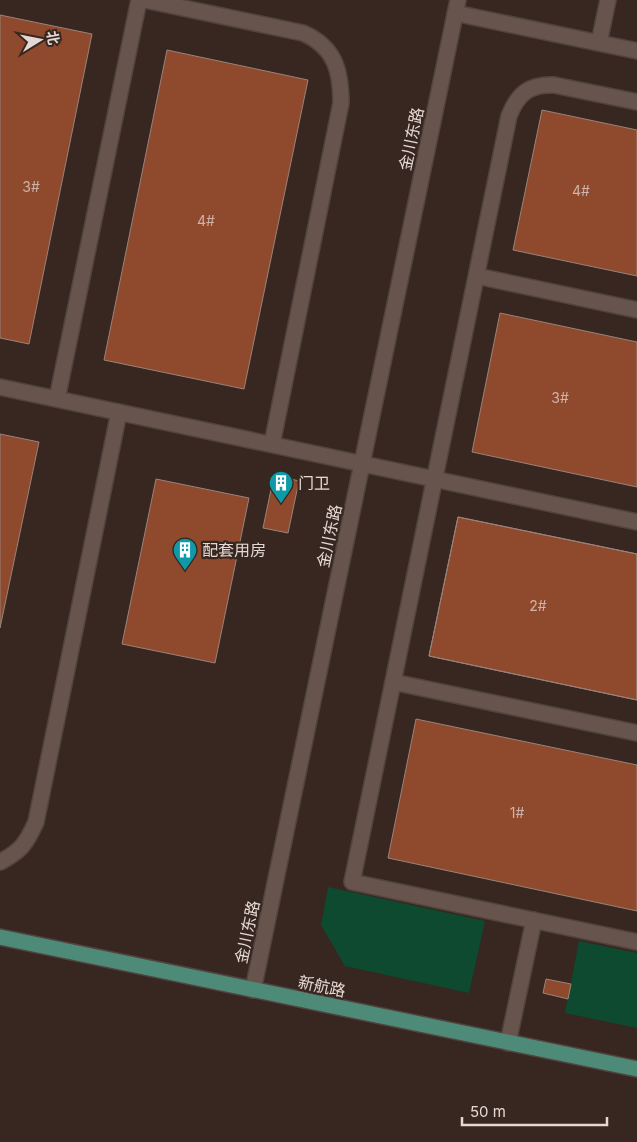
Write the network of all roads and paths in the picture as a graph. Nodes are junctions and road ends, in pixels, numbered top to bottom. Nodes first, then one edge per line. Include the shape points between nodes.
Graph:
1 (139, 0) edge
2 (146, 0) edge
3 (608, 0) edge
4 (456, 7) edge
5 (599, 43) junction
6 (637, 51) edge
7 (637, 102) edge
8 (477, 276) junction
9 (637, 310) edge
10 (0, 387) edge
11 (57, 399) junction
12 (119, 412) junction
13 (272, 444) junction
14 (362, 463) junction
15 (435, 479) junction
16 (637, 522) edge
17 (393, 682) junction
18 (637, 733) edge
19 (0, 862) edge
20 (534, 920) junction
21 (0, 937) edge
22 (637, 942) edge
23 (252, 990) junction
24 (508, 1043) junction
25 (637, 1069) edge

1 - 11 street
2 - 13 street via 303,33 324,45 337,68 342,103
3 - 5 street
4 - 5 street
4 - 14 street, 金川东路
5 - 6 street
7 - 8 street via 554,85 541,85 521,95 509,116
8 - 9 street
8 - 15 street
10 - 11 street
11 - 12 street
12 - 13 street
12 - 19 street via 36,822 26,843 16,854
13 - 14 street
14 - 15 street
14 - 23 street, 金川东路
15 - 16 street
15 - 17 street
17 - 18 street
17 - 20 street via 352,882
20 - 22 street
20 - 24 street
21 - 23 main road, 新航路
23 - 24 main road, 新航路
24 - 25 main road, 新航路

